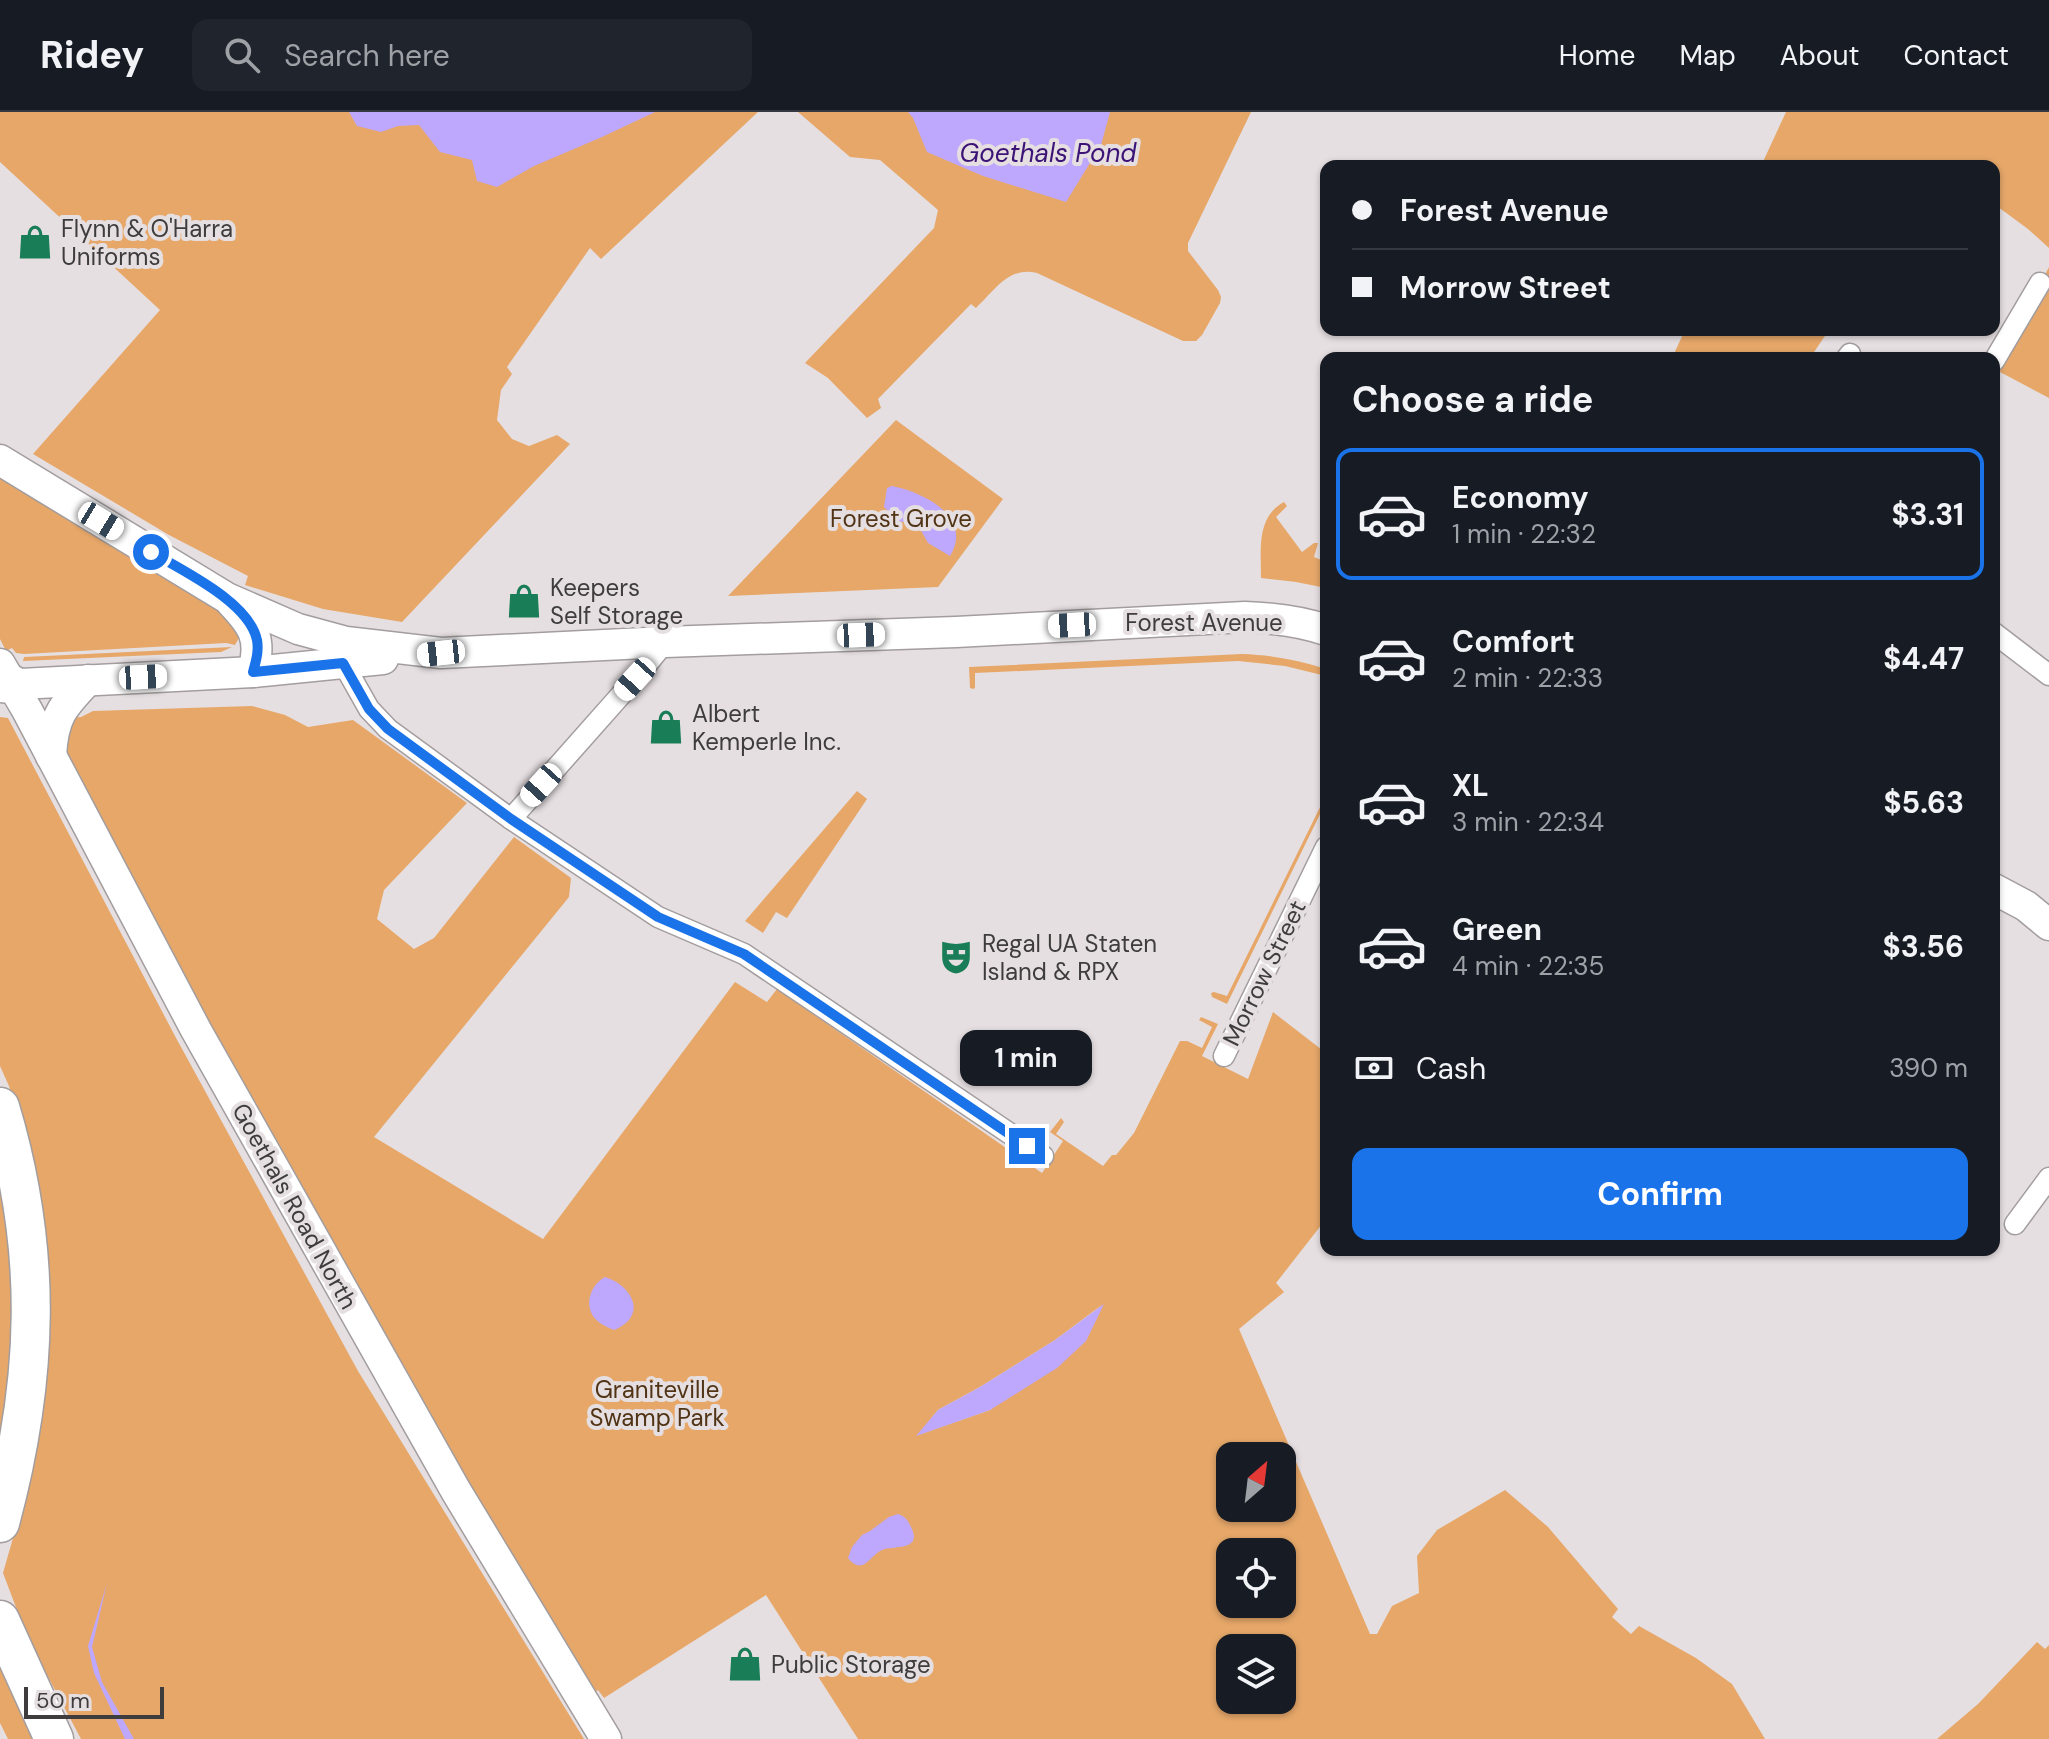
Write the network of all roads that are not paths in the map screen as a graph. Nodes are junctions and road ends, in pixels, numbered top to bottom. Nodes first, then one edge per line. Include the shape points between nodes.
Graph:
1 (2040, 283) dead end
2 (1999, 352) edge
3 (0, 460) edge
4 (227, 598) junction
5 (1320, 628) edge
6 (2000, 638) edge
7 (665, 642) junction
8 (441, 653) junction
9 (343, 663) junction
10 (253, 672) junction
11 (2049, 675) edge
12 (3, 679) edge
13 (88, 680) junction
14 (51, 756) junction
15 (511, 819) junction
16 (1320, 859) edge
17 (2000, 894) edge
18 (2049, 925) edge
19 (1224, 1056) dead end
20 (0, 1107) edge
21 (1043, 1156) dead end
22 (2049, 1178) edge
23 (2015, 1224) dead end
24 (3, 1511) edge
25 (0, 1620) edge
26 (54, 1739) edge
27 (606, 1739) edge

1 - 2 street
3 - 4 main road, Forest Avenue
4 - 8 main road, Forest Avenue via 327,638
4 - 10 main road, Forest Avenue via 257,638
5 - 7 main road, Forest Avenue via 1245,617
6 - 11 street
7 - 8 main road, Forest Avenue
7 - 15 street
8 - 9 main road
9 - 10 main road
9 - 15 street via 369,709 388,729
10 - 13 main road
12 - 13 main road
12 - 14 main road, Goethals Road North
13 - 14 main road via 59,713
14 - 27 main road, Goethals Road North via 196,1030 456,1491
15 - 21 street via 658,917 744,954
16 - 19 street, Morrow Street
17 - 18 main road
20 - 24 highway via 22,1196 31,1310 25,1408
22 - 23 street
25 - 26 highway

